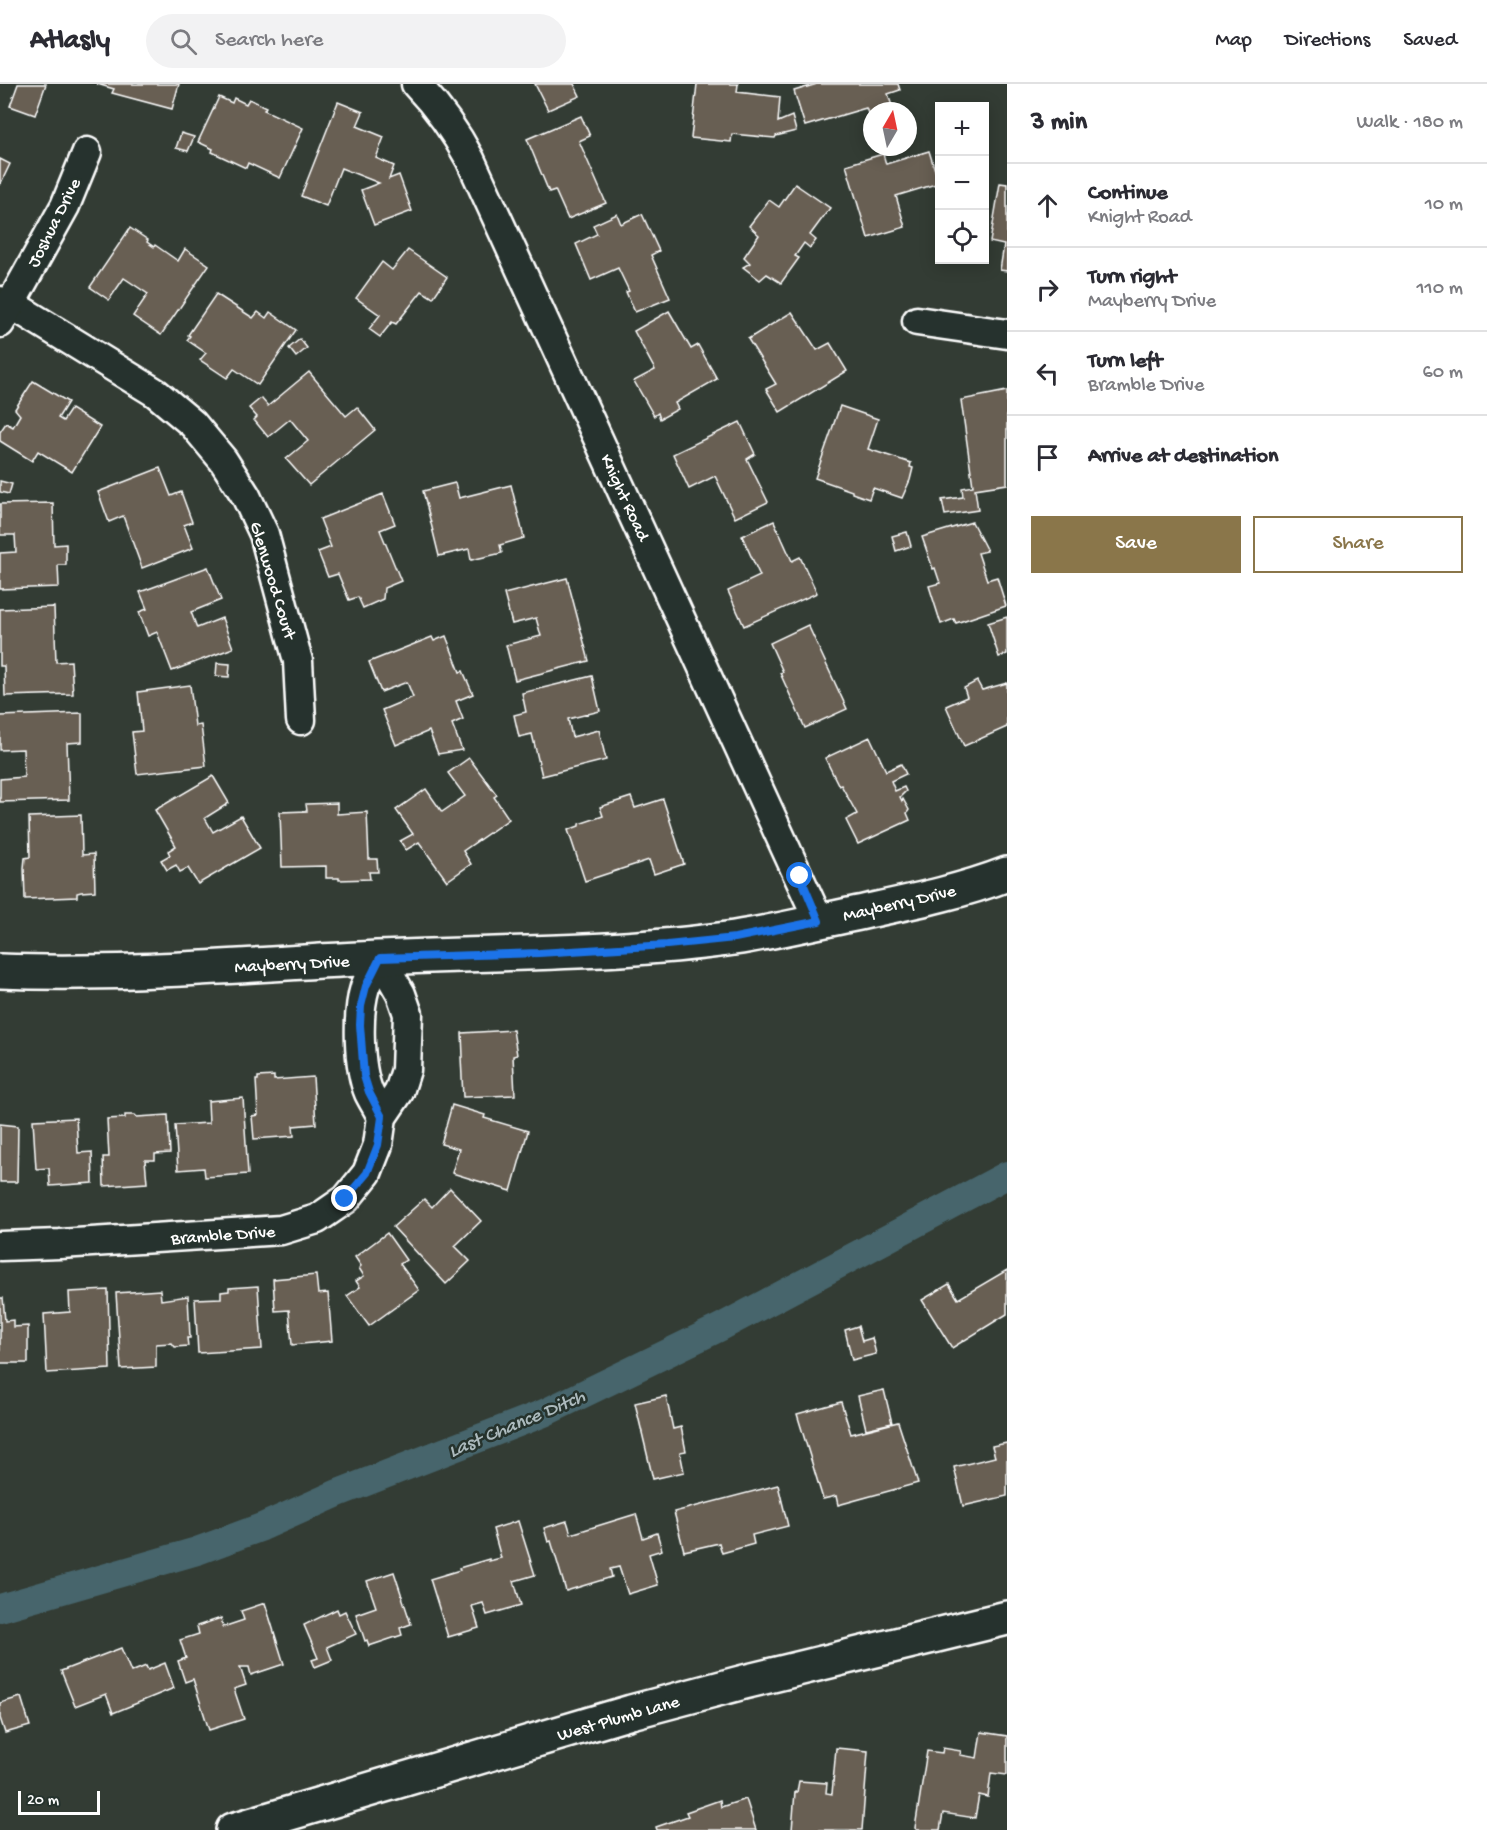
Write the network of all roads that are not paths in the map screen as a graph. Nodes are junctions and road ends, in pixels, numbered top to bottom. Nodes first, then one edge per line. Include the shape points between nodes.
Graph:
1 (416, 84) edge
2 (87, 152) dead end
3 (4, 309) edge
4 (917, 321) dead end
5 (1007, 334) edge
6 (301, 720) dead end
7 (1007, 874) edge
8 (819, 921) junction
9 (380, 958) junction
10 (0, 971) edge
11 (382, 1117) junction
12 (0, 1246) edge
13 (1007, 1618) edge
14 (233, 1830) edge

1 - 8 street, Knight Road via 434,102 470,159
2 - 3 street, Joshua Drive via 65,206
3 - 6 street, Glenwood Court via 156,393 193,424 223,460 264,534 298,661
4 - 5 street
7 - 8 main road, Mayberry Drive via 908,903
8 - 9 main road, Mayberry Drive via 735,938 667,945
9 - 10 main road, Mayberry Drive via 124,971
9 - 11 street via 366,986 360,1025 364,1076
9 - 11 street, Bramble Drive via 408,1014 406,1070 399,1092
11 - 12 street, Bramble Drive via 378,1145 367,1173 345,1199 317,1219 281,1230
13 - 14 main road, West Plumb Lane via 631,1712

